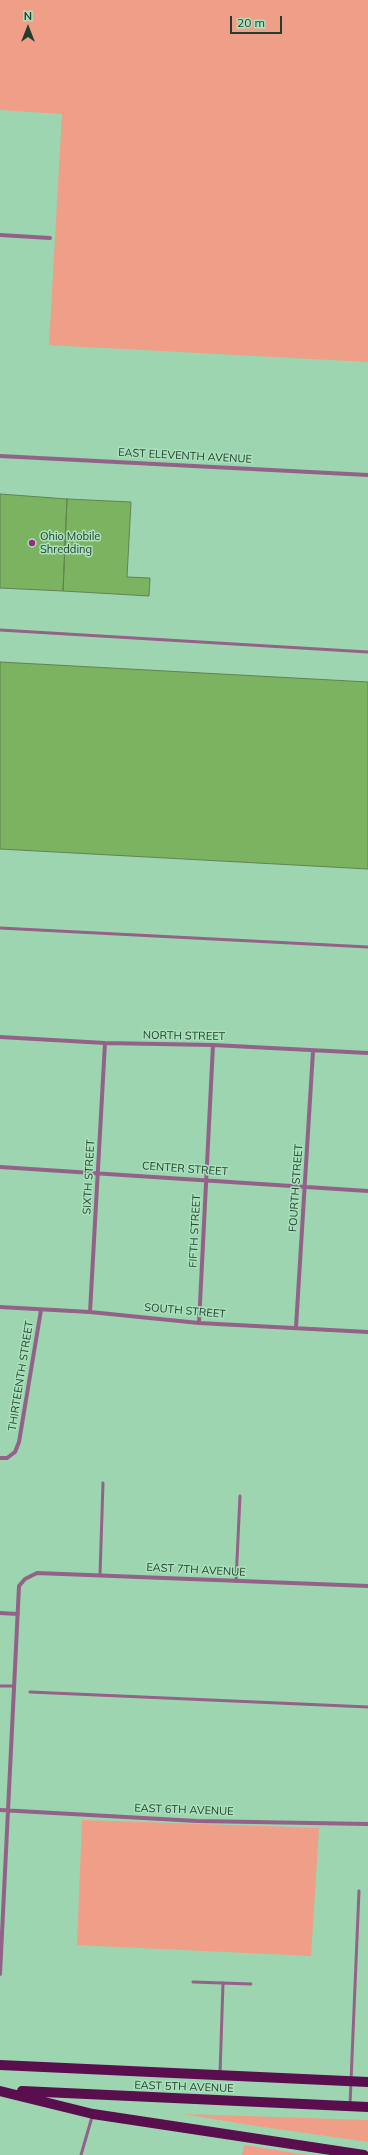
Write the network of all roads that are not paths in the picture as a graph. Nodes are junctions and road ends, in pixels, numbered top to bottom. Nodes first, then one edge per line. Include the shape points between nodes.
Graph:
1 (0, 235) edge
2 (50, 238) dead end
3 (0, 456) edge
4 (368, 475) edge
5 (0, 630) edge
6 (368, 652) edge
7 (0, 928) edge
8 (368, 947) edge
9 (0, 1037) edge
10 (105, 1043) junction
11 (213, 1045) junction
12 (313, 1051) junction
13 (368, 1053) edge
14 (0, 1167) edge
15 (98, 1173) junction
16 (207, 1180) junction
17 (305, 1186) junction
18 (368, 1190) edge
19 (0, 1307) edge
20 (41, 1310) junction
21 (90, 1312) junction
22 (199, 1323) junction
23 (296, 1327) junction
24 (368, 1332) edge
25 (0, 1458) edge
26 (103, 1482) dead end
27 (240, 1496) dead end
28 (100, 1575) junction
29 (236, 1580) junction
30 (368, 1586) edge
31 (0, 1612) edge
32 (18, 1614) junction
33 (0, 1686) edge
34 (14, 1686) junction
35 (30, 1692) dead end
36 (368, 1707) edge
37 (0, 1810) edge
38 (8, 1810) junction
39 (368, 1824) edge
40 (359, 1891) dead end
41 (1, 1942) edge
42 (0, 1974) edge
43 (193, 1982) dead end
44 (223, 1983) junction
45 (251, 1984) dead end
46 (0, 2065) edge
47 (220, 2075) junction
48 (351, 2081) junction
49 (368, 2082) edge
50 (0, 2090) edge
51 (350, 2106) junction
52 (368, 2107) edge
53 (93, 2114) junction
54 (81, 2155) edge
55 (364, 2155) edge

1 - 2 street
3 - 4 street, EAST ELEVENTH AVENUE
5 - 6 lane
7 - 8 lane
9 - 10 street, NORTH STREET
10 - 11 street, NORTH STREET
10 - 15 street, SIXTH STREET
11 - 12 street, NORTH STREET
11 - 16 street, FIFTH STREET
12 - 13 street, NORTH STREET
12 - 17 street, FOURTH STREET
14 - 15 street, CENTER STREET
15 - 16 street, CENTER STREET
15 - 21 street, SIXTH STREET
16 - 17 street, CENTER STREET
16 - 22 street, FIFTH STREET
17 - 18 street, CENTER STREET
17 - 23 street, FOURTH STREET
19 - 20 street, SOUTH STREET
20 - 21 street, SOUTH STREET
20 - 25 street, THIRTEENTH STREET via 19,1442 15,1452 7,1458
21 - 22 street, SOUTH STREET
22 - 23 street, SOUTH STREET
23 - 24 street, SOUTH STREET
26 - 28 lane
27 - 29 lane
28 - 29 street, EAST 7TH AVENUE
28 - 32 street, EAST 7TH AVENUE via 37,1573 25,1579 19,1586
29 - 30 street, EAST 7TH AVENUE
31 - 32 street
32 - 34 street
33 - 34 lane
34 - 38 street
35 - 36 lane
37 - 38 street, EAST 6TH AVENUE
38 - 39 street, EAST 6TH AVENUE via 197,1821
38 - 41 street
40 - 48 lane
41 - 42 street
43 - 44 lane
44 - 45 lane
44 - 47 lane
46 - 47 main road, EAST 5TH AVENUE
47 - 48 main road, EAST 5TH AVENUE
48 - 49 main road, EAST 5TH AVENUE
48 - 51 lane
50 - 51 main road, EAST 5TH AVENUE
50 - 53 main road
51 - 52 main road, EAST 5TH AVENUE
53 - 54 lane
53 - 55 main road

